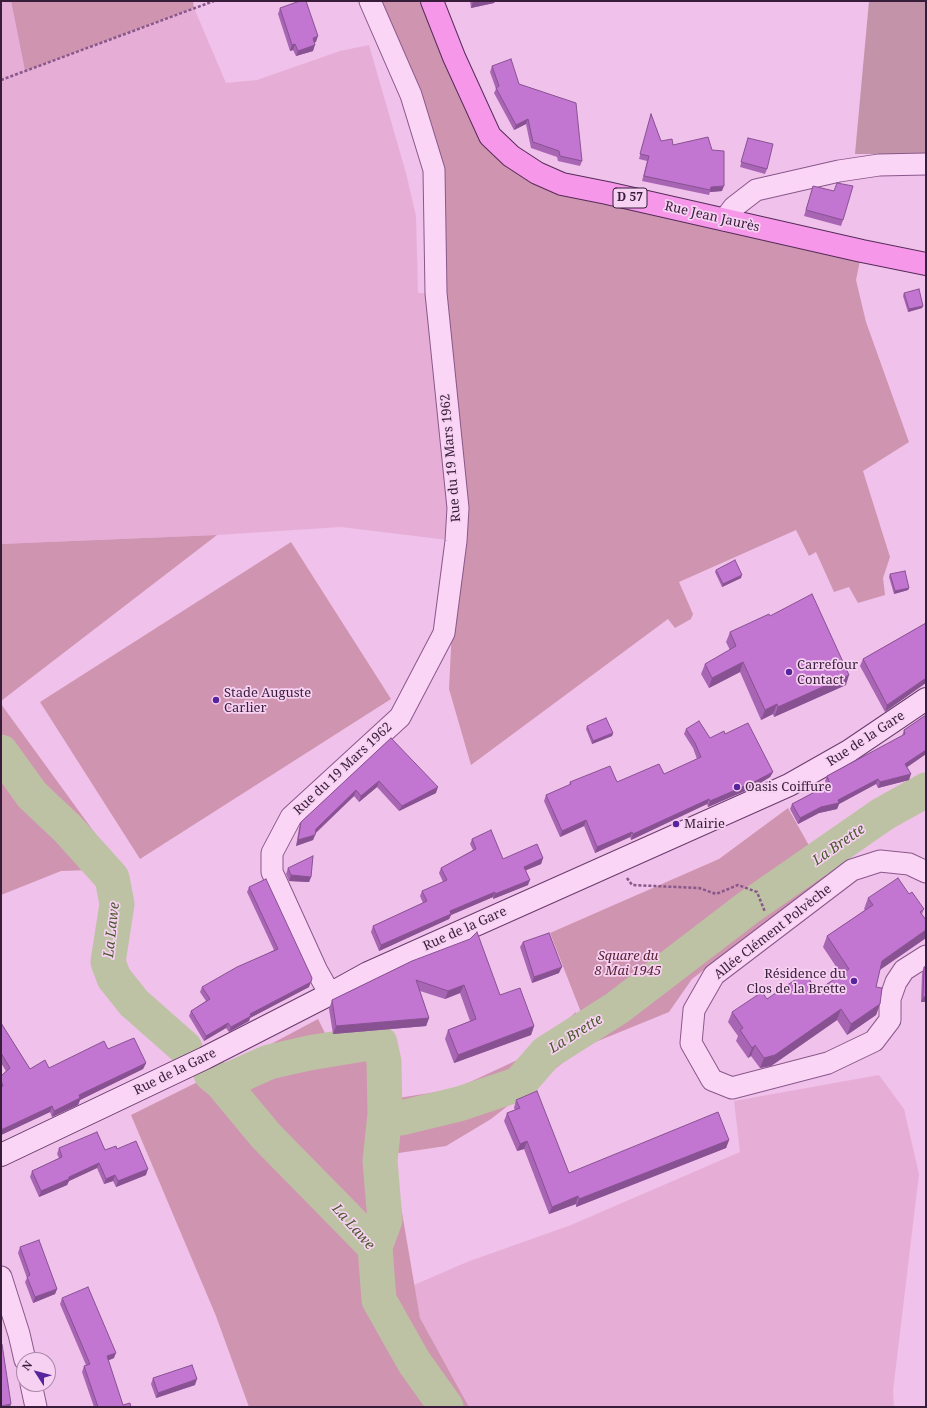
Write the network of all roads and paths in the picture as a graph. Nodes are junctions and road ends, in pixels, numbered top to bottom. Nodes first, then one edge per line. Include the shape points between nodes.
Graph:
1 (214, 1) edge
2 (370, 1) edge
3 (432, 1) edge
4 (1, 80) edge
5 (926, 164) edge
6 (724, 220) junction
7 (926, 264) edge
8 (926, 699) edge
9 (616, 864) junction
10 (926, 872) edge
11 (765, 913) dead end
12 (926, 956) edge
13 (330, 994) junction
14 (1, 1155) edge
15 (1, 1277) edge
16 (23, 1352) edge
17 (33, 1392) edge
18 (36, 1407) edge

1 - 4 path
2 - 13 street, Rue du 19 Mars 1962 via 411,95 434,170 436,293 458,508 444,633 400,717 291,816 272,853 272,872
3 - 6 main road, Rue Jean Jaurès / D 57 via 490,136 511,156 537,173 562,184
5 - 6 street via 879,165 839,171 756,190 734,207
6 - 7 main road, Rue Jean Jaurès / D 57
8 - 9 main road, Rue de la Gare via 882,731 814,773
9 - 11 path via 632,886 699,888 716,894 738,885 757,892
9 - 13 main road, Rue de la Gare via 368,972
10 - 12 street, Allée Clément Polvèche via 909,864 880,861 852,870 714,975 694,1010 691,1043 712,1080 732,1088 828,1063 874,1041 890,1020 890,999 896,982 904,970
13 - 14 main road, Rue de la Gare via 142,1089
15 - 16 street
17 - 18 street

